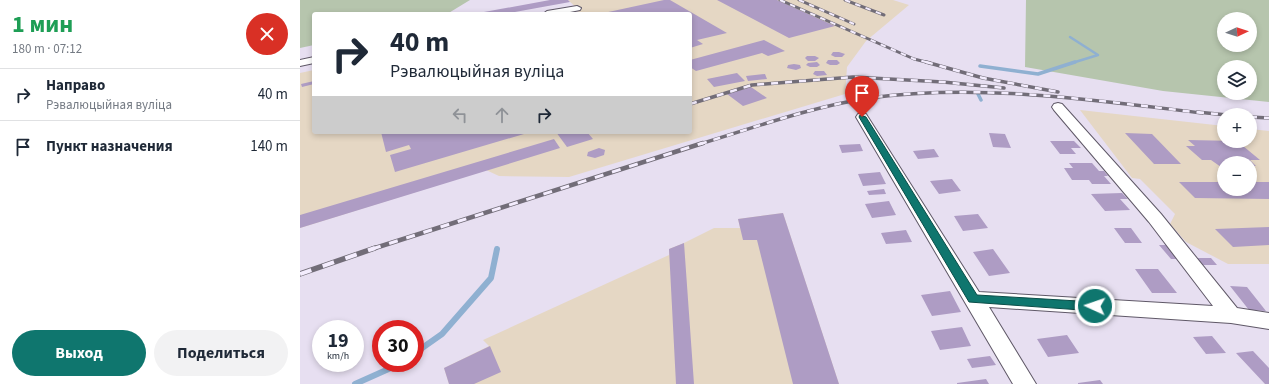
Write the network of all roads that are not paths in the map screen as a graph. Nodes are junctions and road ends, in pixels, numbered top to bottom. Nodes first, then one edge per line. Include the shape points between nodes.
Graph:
1 (577, 8) dead end
2 (557, 12) edge
3 (312, 60) edge
4 (300, 63) edge
5 (1058, 107) dead end
6 (862, 117) dead end
7 (973, 299) junction
8 (1231, 315) junction
9 (1269, 320) edge
10 (1025, 384) edge

1 - 2 street
3 - 4 street
5 - 8 street via 1155,218
6 - 7 street
7 - 8 street
7 - 10 street
8 - 9 street

